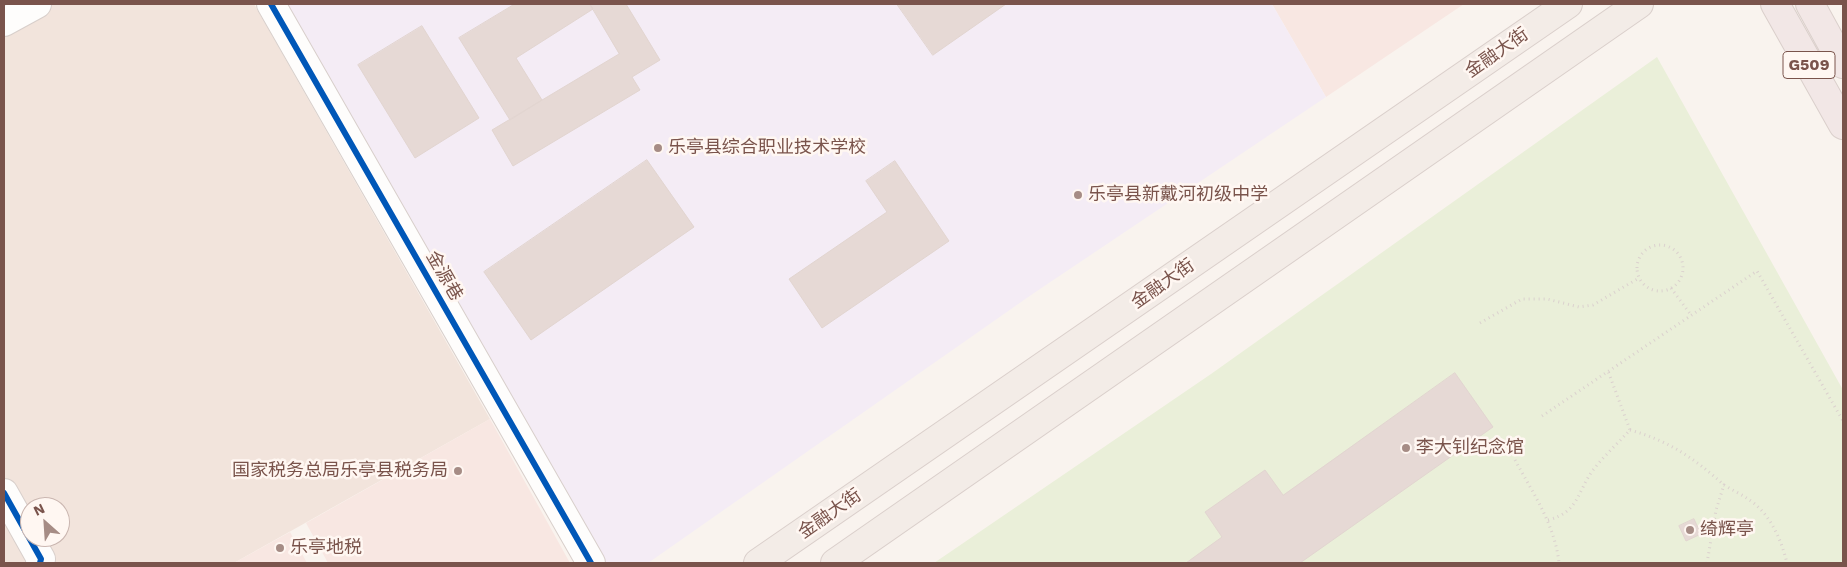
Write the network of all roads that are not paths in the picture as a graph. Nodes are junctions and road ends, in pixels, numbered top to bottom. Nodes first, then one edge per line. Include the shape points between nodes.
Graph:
1 (37, 4) edge
2 (270, 4) edge
3 (1568, 4) edge
4 (1639, 4) edge
5 (1775, 4) edge
6 (1810, 4) edge
7 (4, 22) edge
8 (1843, 64) edge
9 (1843, 126) edge
10 (4, 493) edge
11 (40, 563) edge
12 (591, 563) edge
13 (758, 563) edge
14 (835, 563) edge

1 - 7 street
2 - 12 street, 金源巷
3 - 13 main road, 金融大街
4 - 14 main road
5 - 9 highway, G509
6 - 8 highway, G509
10 - 11 street via 41,559

